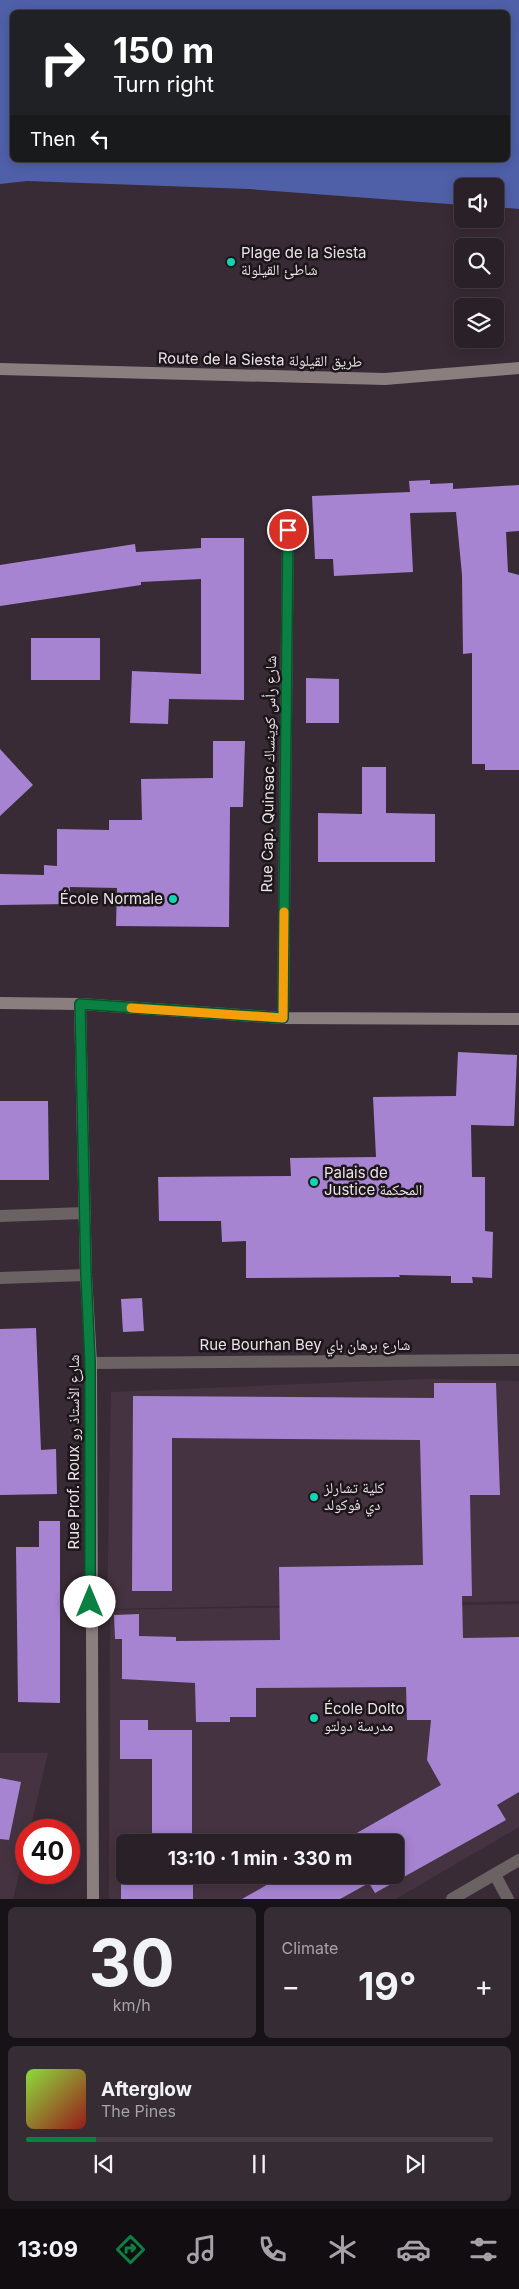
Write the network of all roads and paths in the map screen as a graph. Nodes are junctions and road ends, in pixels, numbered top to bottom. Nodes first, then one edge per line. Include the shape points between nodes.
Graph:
1 (519, 368) edge
2 (0, 370) edge
3 (288, 530) dead end
4 (0, 1002) edge
5 (80, 1004) junction
6 (283, 1018) junction
7 (519, 1018) edge
8 (85, 1213) junction
9 (0, 1216) edge
10 (86, 1275) junction
11 (0, 1278) edge
12 (519, 1360) edge
13 (90, 1363) junction
14 (519, 1860) edge
15 (495, 1875) junction
16 (93, 1899) edge
17 (452, 1899) edge
18 (508, 1899) edge

1 - 2 main road, Route de la Siesta طريق القيلولة via 385,379
3 - 6 street, Rue Cap. Quinsac شارع رأس كوينساك
4 - 5 main road
5 - 6 main road
5 - 8 main road, Rue Prof. Roux شارع الأستاذ رو
6 - 7 main road
8 - 9 street
8 - 10 main road, Rue Prof. Roux شارع الأستاذ رو
10 - 11 street
10 - 13 main road, Rue Prof. Roux شارع الأستاذ رو
12 - 13 street, Rue Bourhan Bey شارع برهان باي
13 - 16 main road, Rue Prof. Roux شارع الأستاذ رو
14 - 15 street
15 - 17 street
15 - 18 street

